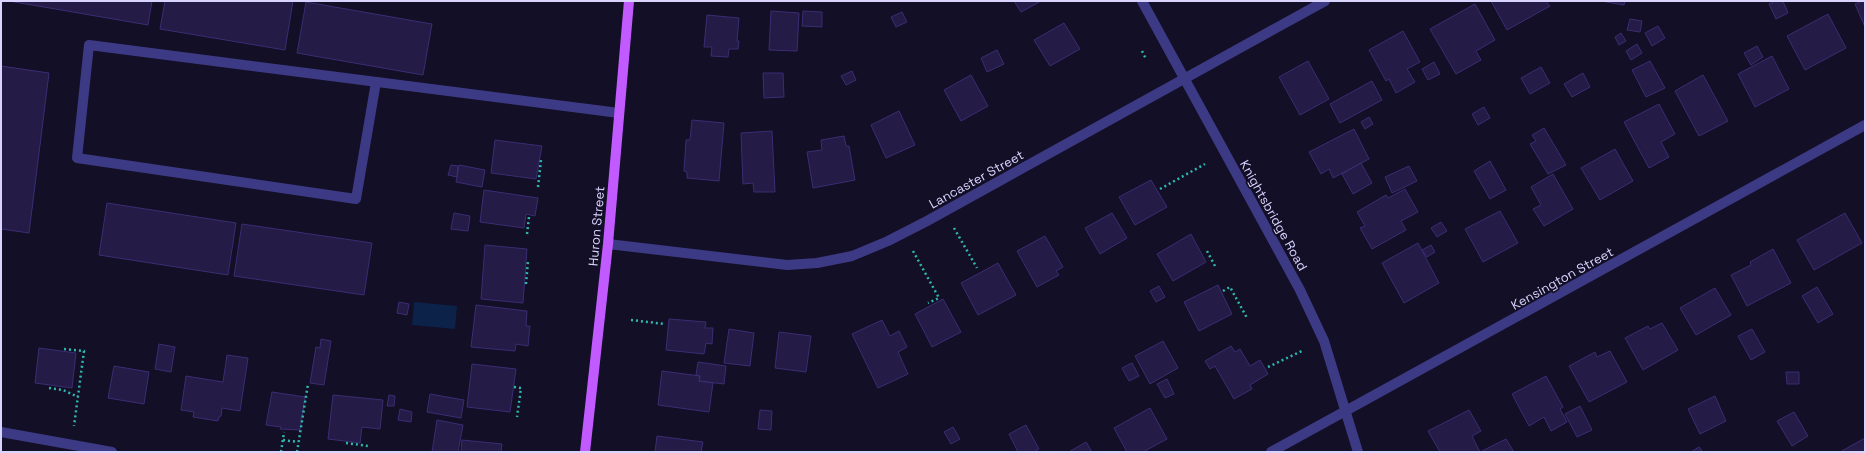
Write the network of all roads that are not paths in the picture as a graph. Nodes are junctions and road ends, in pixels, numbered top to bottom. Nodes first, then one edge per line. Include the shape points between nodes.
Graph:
1 (629, 1) edge
2 (1142, 1) edge
3 (1325, 1) edge
4 (1184, 78) junction
5 (376, 82) junction
6 (619, 113) junction
7 (1865, 126) edge
8 (608, 244) junction
9 (1346, 411) junction
10 (1, 432) edge
11 (112, 452) edge
12 (585, 452) edge
13 (1270, 452) edge
14 (1358, 452) edge

1 - 6 main road, Huron Street
2 - 4 street, Knightsbridge Road
3 - 4 street, Lancaster Street
4 - 8 street, Lancaster Street via 927,221 852,256 817,263 787,265
4 - 9 street, Knightsbridge Road via 1300,290 1324,340
5 - 5 street via 90,45 77,158 356,199
5 - 6 street
6 - 8 main road, Huron Street
7 - 9 street, Kensington Street
8 - 12 main road, Huron Street
9 - 13 street, Kensington Street
9 - 14 street, Knightsbridge Road
10 - 11 street

